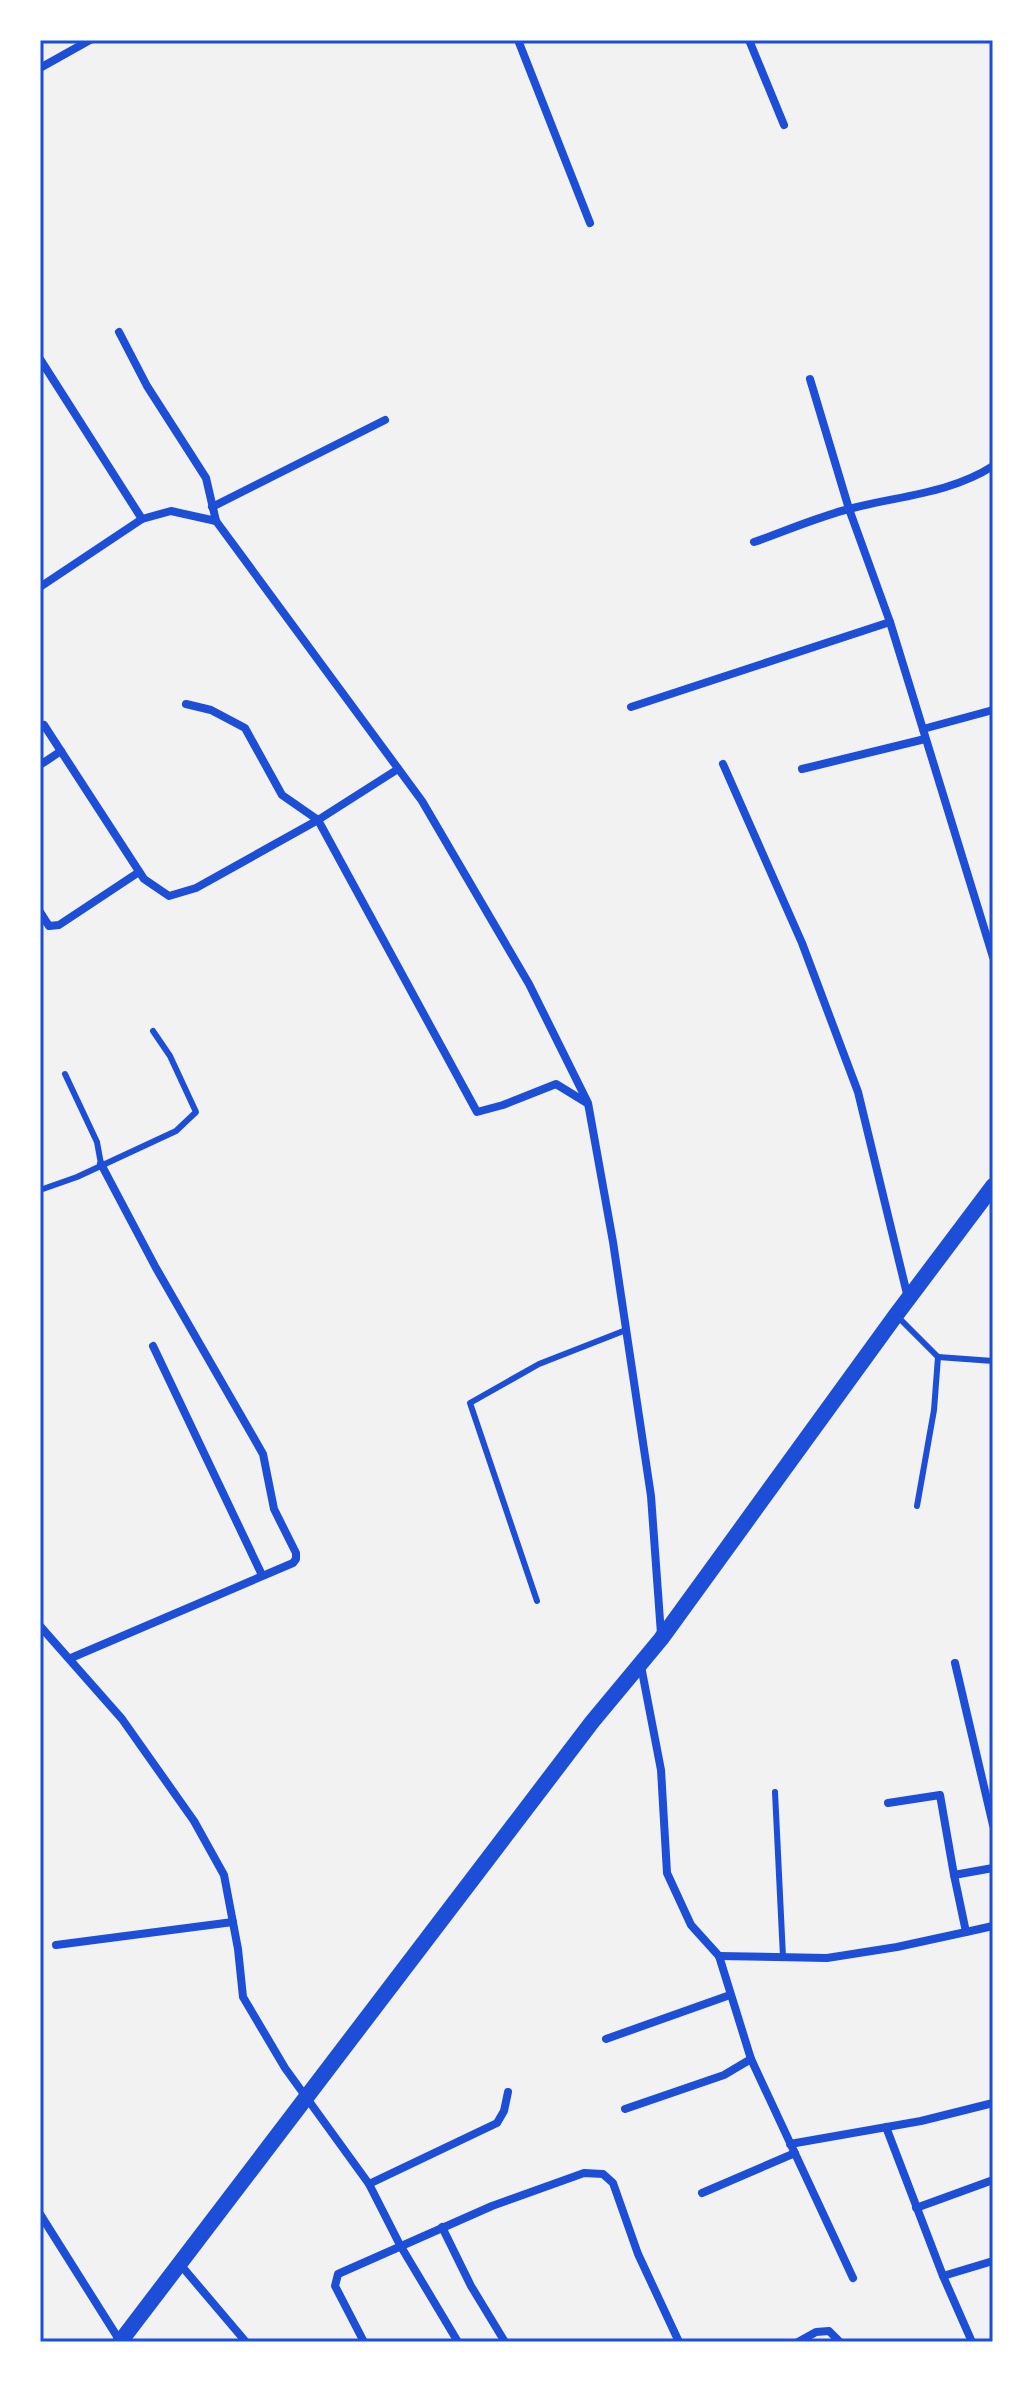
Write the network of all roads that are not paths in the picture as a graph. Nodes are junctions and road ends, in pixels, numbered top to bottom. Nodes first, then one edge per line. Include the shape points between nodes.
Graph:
1 (90, 40) edge
2 (518, 40) edge
3 (749, 40) edge
4 (40, 68) edge
5 (784, 125) dead end
6 (590, 223) dead end
7 (119, 332) dead end
8 (40, 359) edge
9 (810, 379) dead end
10 (385, 420) dead end
11 (993, 466) edge
12 (212, 507) junction
13 (849, 509) junction
14 (142, 519) junction
15 (216, 521) junction
16 (754, 542) dead end
17 (40, 587) edge
18 (890, 622) junction
19 (186, 704) dead end
20 (631, 707) dead end
21 (993, 710) edge
22 (44, 725) dead end
23 (924, 734) junction
24 (61, 751) junction
25 (723, 764) dead end
26 (40, 765) edge
27 (398, 769) junction
28 (802, 769) dead end
29 (318, 820) junction
30 (139, 872) junction
31 (40, 912) edge
32 (993, 957) edge
33 (153, 1031) dead end
34 (65, 1074) dead end
35 (588, 1103) junction
36 (101, 1164) junction
37 (993, 1186) edge
38 (40, 1190) edge
39 (908, 1298) junction
40 (896, 1315) junction
41 (626, 1330) junction
42 (153, 1346) dead end
43 (938, 1357) junction
44 (993, 1361) edge
45 (917, 1506) dead end
46 (262, 1575) junction
47 (537, 1601) dead end
48 (40, 1626) edge
49 (661, 1639) junction
50 (71, 1658) junction
51 (955, 1663) dead end
52 (641, 1665) junction
53 (775, 1792) dead end
54 (888, 1803) dead end
55 (993, 1825) edge
56 (993, 1868) edge
57 (954, 1875) junction
58 (233, 1922) junction
59 (993, 1926) edge
60 (966, 1932) junction
61 (56, 1945) dead end
62 (719, 1956) junction
63 (783, 1957) junction
64 (730, 1995) junction
65 (606, 2039) dead end
66 (751, 2059) junction
67 (508, 2092) dead end
68 (308, 2096) junction
69 (993, 2103) edge
70 (625, 2109) dead end
71 (886, 2127) junction
72 (792, 2149) junction
73 (993, 2180) edge
74 (369, 2184) junction
75 (702, 2193) dead end
76 (916, 2208) junction
77 (40, 2214) edge
78 (442, 2227) junction
79 (400, 2245) junction
80 (993, 2261) edge
81 (179, 2263) junction
82 (943, 2276) junction
83 (853, 2278) dead end
84 (120, 2342) edge
85 (246, 2342) edge
86 (364, 2342) edge
87 (458, 2342) edge
88 (505, 2342) edge
89 (679, 2342) edge
90 (798, 2342) edge
91 (840, 2342) edge
92 (972, 2342) edge

1 - 4 street
2 - 6 street
3 - 5 street
7 - 12 street via 206,478
8 - 14 street
9 - 13 street
10 - 12 street
11 - 13 street via 953,486
12 - 15 street
13 - 16 street
13 - 18 street
14 - 15 street via 171,511
14 - 17 street
15 - 27 street
18 - 20 street
18 - 23 street
19 - 29 street via 245,728 282,795
21 - 23 street
22 - 24 street
23 - 28 street
23 - 32 street
24 - 26 street
24 - 30 street
25 - 39 street via 802,943 858,1092
27 - 29 street
27 - 35 street via 529,984
29 - 30 street via 196,888 169,896
29 - 35 street via 477,1112 556,1084
30 - 31 street via 59,925 49,926
33 - 36 lane via 196,1112 176,1131
34 - 36 lane via 97,1142
35 - 41 street
36 - 38 lane
36 - 46 street via 263,1454 274,1509 296,1559
37 - 39 main road
39 - 40 main road
40 - 43 lane
40 - 49 main road
41 - 47 lane via 539,1364 470,1403
41 - 49 street via 651,1496
42 - 46 street
43 - 44 lane
43 - 45 lane
46 - 50 street
48 - 50 street
49 - 52 main road
50 - 58 street via 131,1730 194,1821 224,1875
51 - 55 street
52 - 62 street via 661,1770 667,1873 691,1925
52 - 68 main road
53 - 63 lane
54 - 57 street via 940,1795
56 - 57 street
57 - 60 street
58 - 61 street
58 - 68 street via 243,1997
59 - 60 street
60 - 63 street via 827,1958
62 - 63 street
62 - 64 street
64 - 65 street
64 - 66 street
66 - 70 street via 724,2075
66 - 72 street
67 - 74 street via 497,2123
68 - 74 street
68 - 81 main road
69 - 71 street
71 - 72 street
71 - 76 street
72 - 75 street
72 - 83 street
73 - 76 street
74 - 79 street
76 - 82 street
77 - 84 street
78 - 79 street
78 - 88 street
78 - 89 street via 584,2173 603,2174 613,2183 638,2254
79 - 86 street via 338,2274 335,2286
79 - 87 street
80 - 82 street
81 - 84 main road
81 - 85 street
82 - 92 street
90 - 91 street via 829,2331

